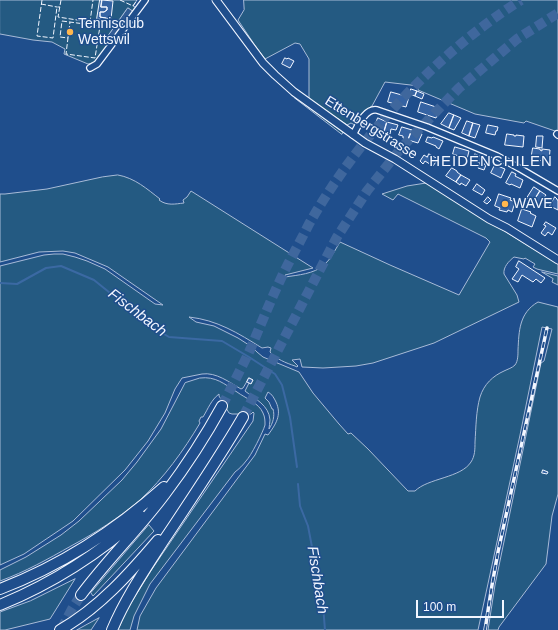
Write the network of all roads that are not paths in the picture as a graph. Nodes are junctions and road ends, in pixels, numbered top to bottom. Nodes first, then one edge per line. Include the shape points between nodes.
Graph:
1 (145, 0) edge
2 (216, 0) edge
3 (90, 68) dead end
4 (353, 135) junction
5 (558, 191) edge
6 (558, 260) edge
7 (222, 406) tunnel mouth
8 (243, 417) tunnel mouth
9 (180, 473) junction
10 (198, 489) junction
11 (165, 494) junction
12 (0, 589) edge
13 (81, 595) tunnel mouth
14 (0, 605) edge
15 (60, 630) edge
16 (112, 630) edge

1 - 3 street via 97,64
2 - 4 street, Ettenbergstrasse via 275,75
4 - 5 street via 369,110 377,110 497,156
4 - 6 street, Ettenbergstrasse
7 - 9 highway
8 - 10 highway
9 - 11 highway
9 - 12 highway via 135,512 88,545
10 - 15 highway via 145,556 120,582 87,612
10 - 16 highway via 131,592
11 - 13 highway
11 - 14 highway via 92,555 38,588

